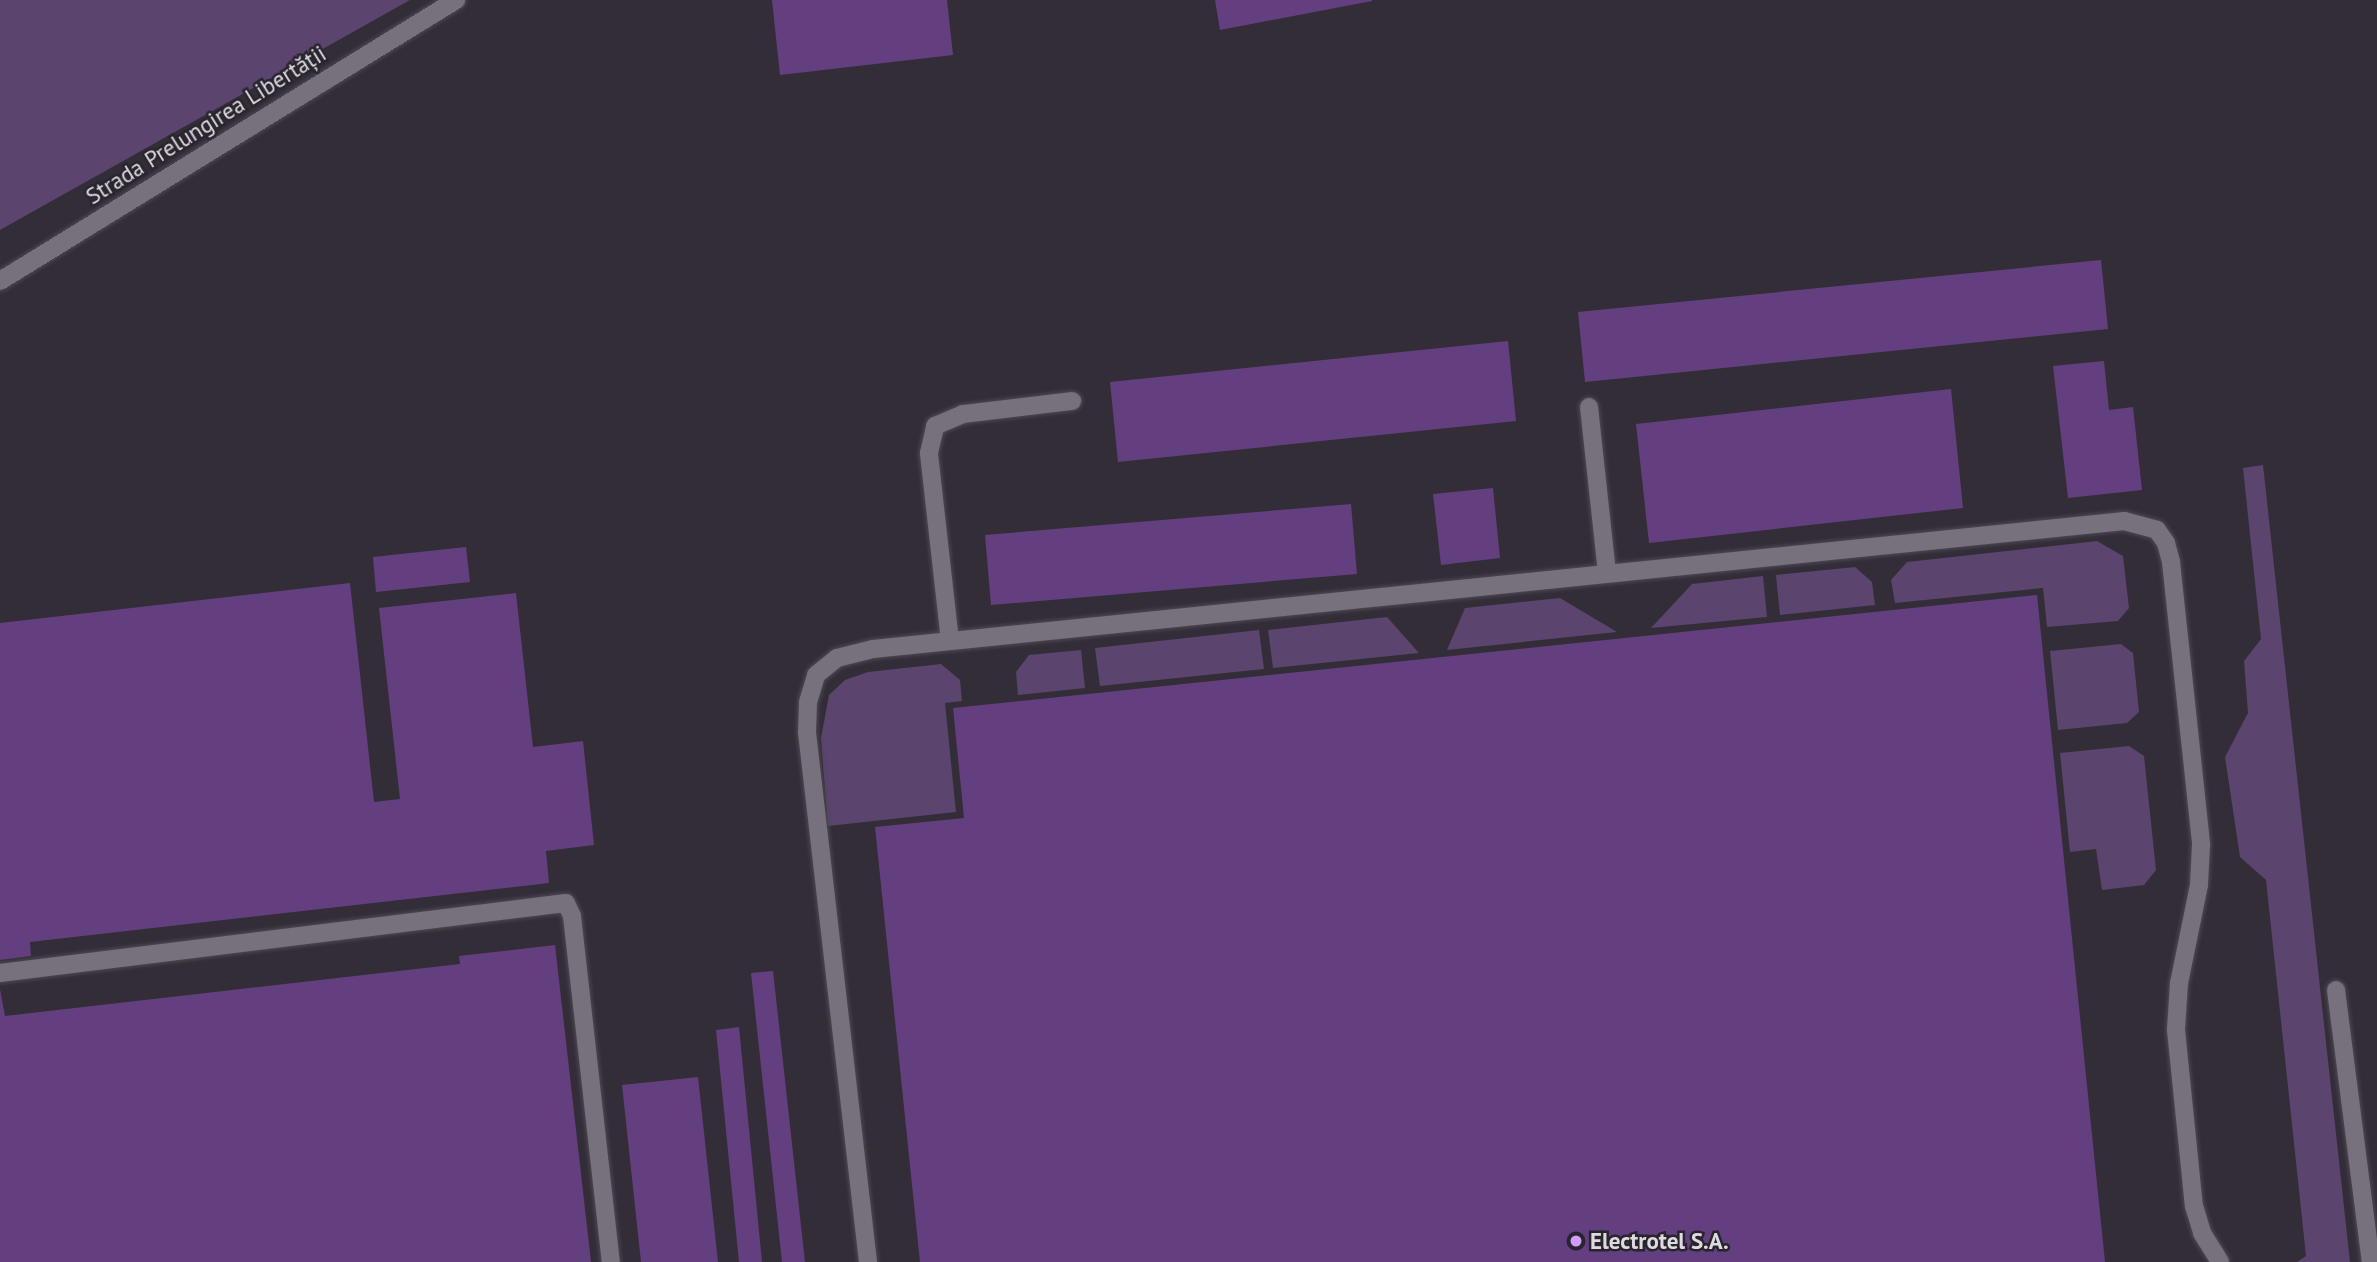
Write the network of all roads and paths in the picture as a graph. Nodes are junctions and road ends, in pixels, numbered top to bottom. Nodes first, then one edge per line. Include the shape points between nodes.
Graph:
1 (456, 0) edge
2 (438, 5) edge
3 (0, 281) edge
4 (1072, 401) dead end
5 (1589, 407) dead end
6 (1607, 573) junction
7 (950, 642) junction
8 (0, 974) edge
9 (2336, 990) dead end
10 (611, 1262) edge
11 (868, 1262) edge
12 (2220, 1262) edge
13 (2371, 1262) edge

1 - 2 street, Strada Prelungirea Libertății
2 - 3 street, Strada Prelungirea Libertății
4 - 7 street via 962,414 935,426 929,453
5 - 6 street
6 - 7 street
6 - 12 street via 2124,521 2157,530 2171,562 2201,845 2198,894 2176,1006 2177,1052 2194,1206 2202,1233
7 - 11 street via 837,658 816,675 808,702 807,732
8 - 10 street via 566,903 572,916
9 - 13 street

